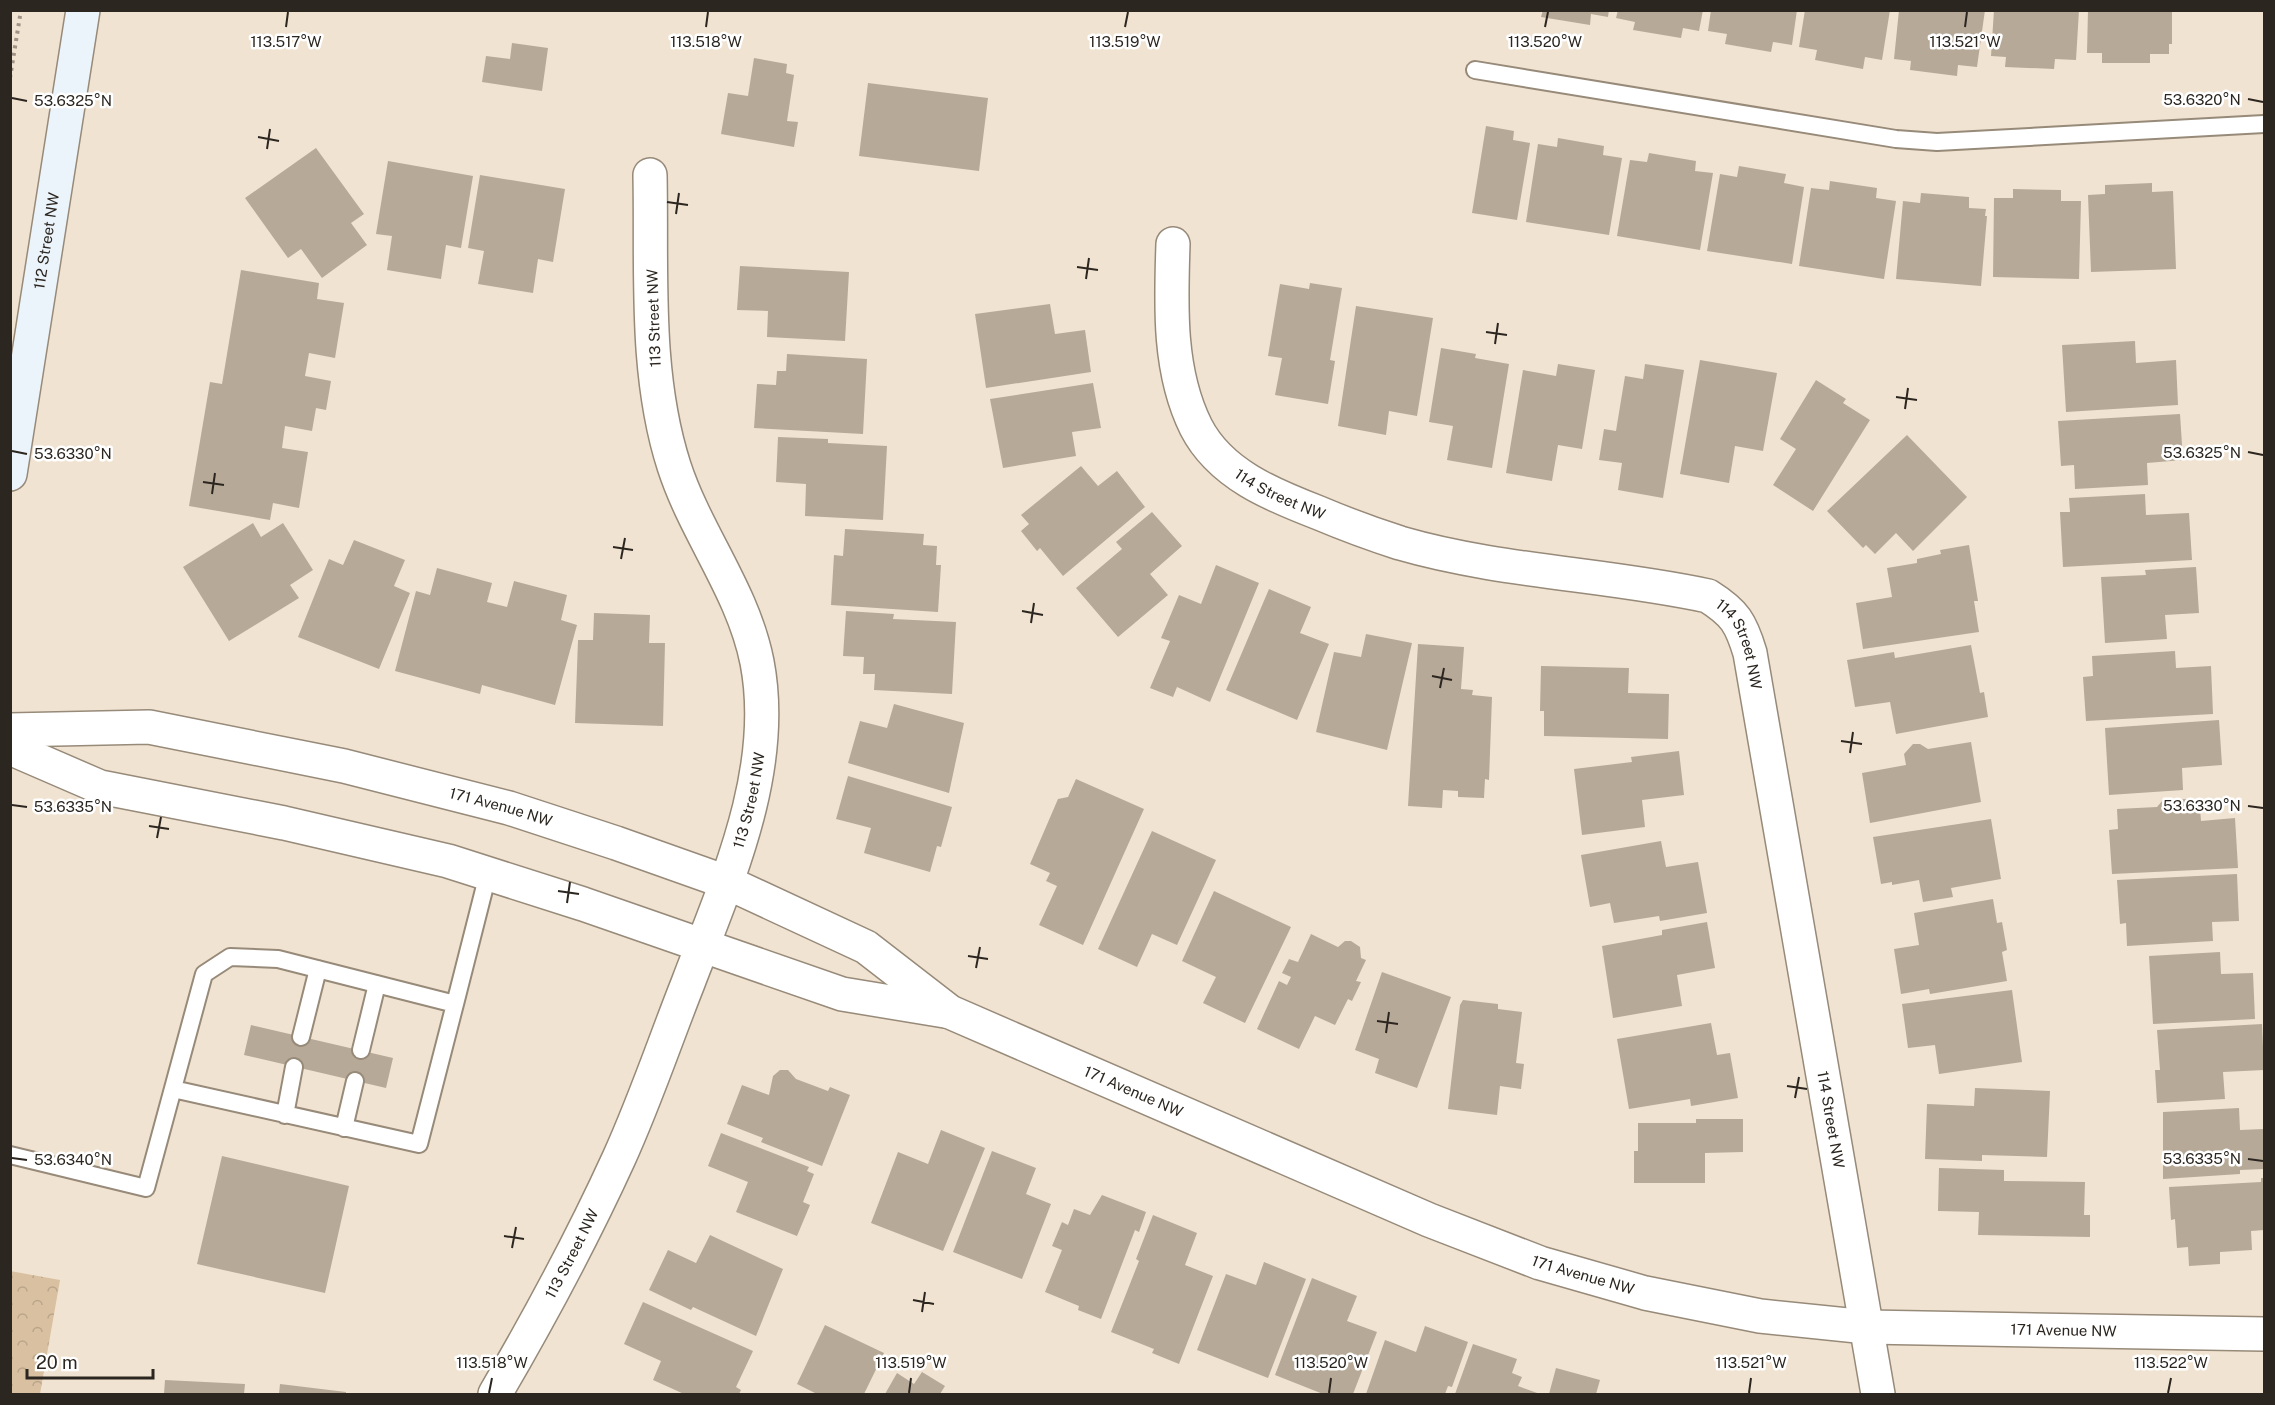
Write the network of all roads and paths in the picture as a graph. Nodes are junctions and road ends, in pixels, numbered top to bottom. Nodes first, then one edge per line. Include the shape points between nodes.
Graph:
1 (21, 10) edge
2 (83, 10) edge
3 (1475, 70) dead end
4 (10, 78) edge
5 (2265, 124) edge
6 (650, 175) dead end
7 (1173, 244) dead end
8 (10, 474) edge
9 (10, 730) edge
10 (10, 748) edge
11 (488, 874) junction
12 (726, 882) junction
13 (703, 944) junction
14 (318, 969) junction
15 (376, 984) junction
16 (455, 1004) junction
17 (950, 1012) junction
18 (301, 1037) dead end
19 (361, 1050) dead end
20 (294, 1067) dead end
21 (355, 1081) dead end
22 (173, 1089) junction
23 (285, 1115) junction
24 (344, 1128) junction
25 (10, 1155) edge
26 (1866, 1327) junction
27 (2265, 1334) edge
28 (495, 1395) edge
29 (1878, 1395) edge

1 - 4 path
2 - 8 main road, 112 Street NW
3 - 5 lane via 1896,139 1937,142
6 - 12 street, 113 Street NW via 655,368 664,428 687,500 749,627 758,666 760,750 754,791
7 - 26 street, 114 Street NW via 1172,317 1182,390 1196,427 1214,454 1245,480 1280,498 1401,543 1521,567 1708,596 1728,609 1742,627 1750,653
9 - 12 street, 171 Avenue NW via 149,727 344,766 508,808
10 - 11 street, 171 Avenue NW via 100,787 285,823
11 - 13 street, 171 Avenue NW
11 - 16 lane
12 - 13 street, 113 Street NW
12 - 17 street, 171 Avenue NW via 866,947
13 - 17 street, 171 Avenue NW via 842,994
13 - 28 street, 113 Street NW via 620,1155 543,1312
14 - 15 lane
14 - 18 lane
14 - 22 lane via 278,959 230,957 204,974
15 - 16 lane
15 - 19 lane
16 - 24 lane via 419,1144
17 - 26 street, 171 Avenue NW via 1429,1220 1540,1263 1645,1293 1708,1306 1760,1316
20 - 23 lane
21 - 24 lane
22 - 23 lane
22 - 25 lane via 146,1188
23 - 24 lane
26 - 27 street, 171 Avenue NW
26 - 29 street, 114 Street NW

